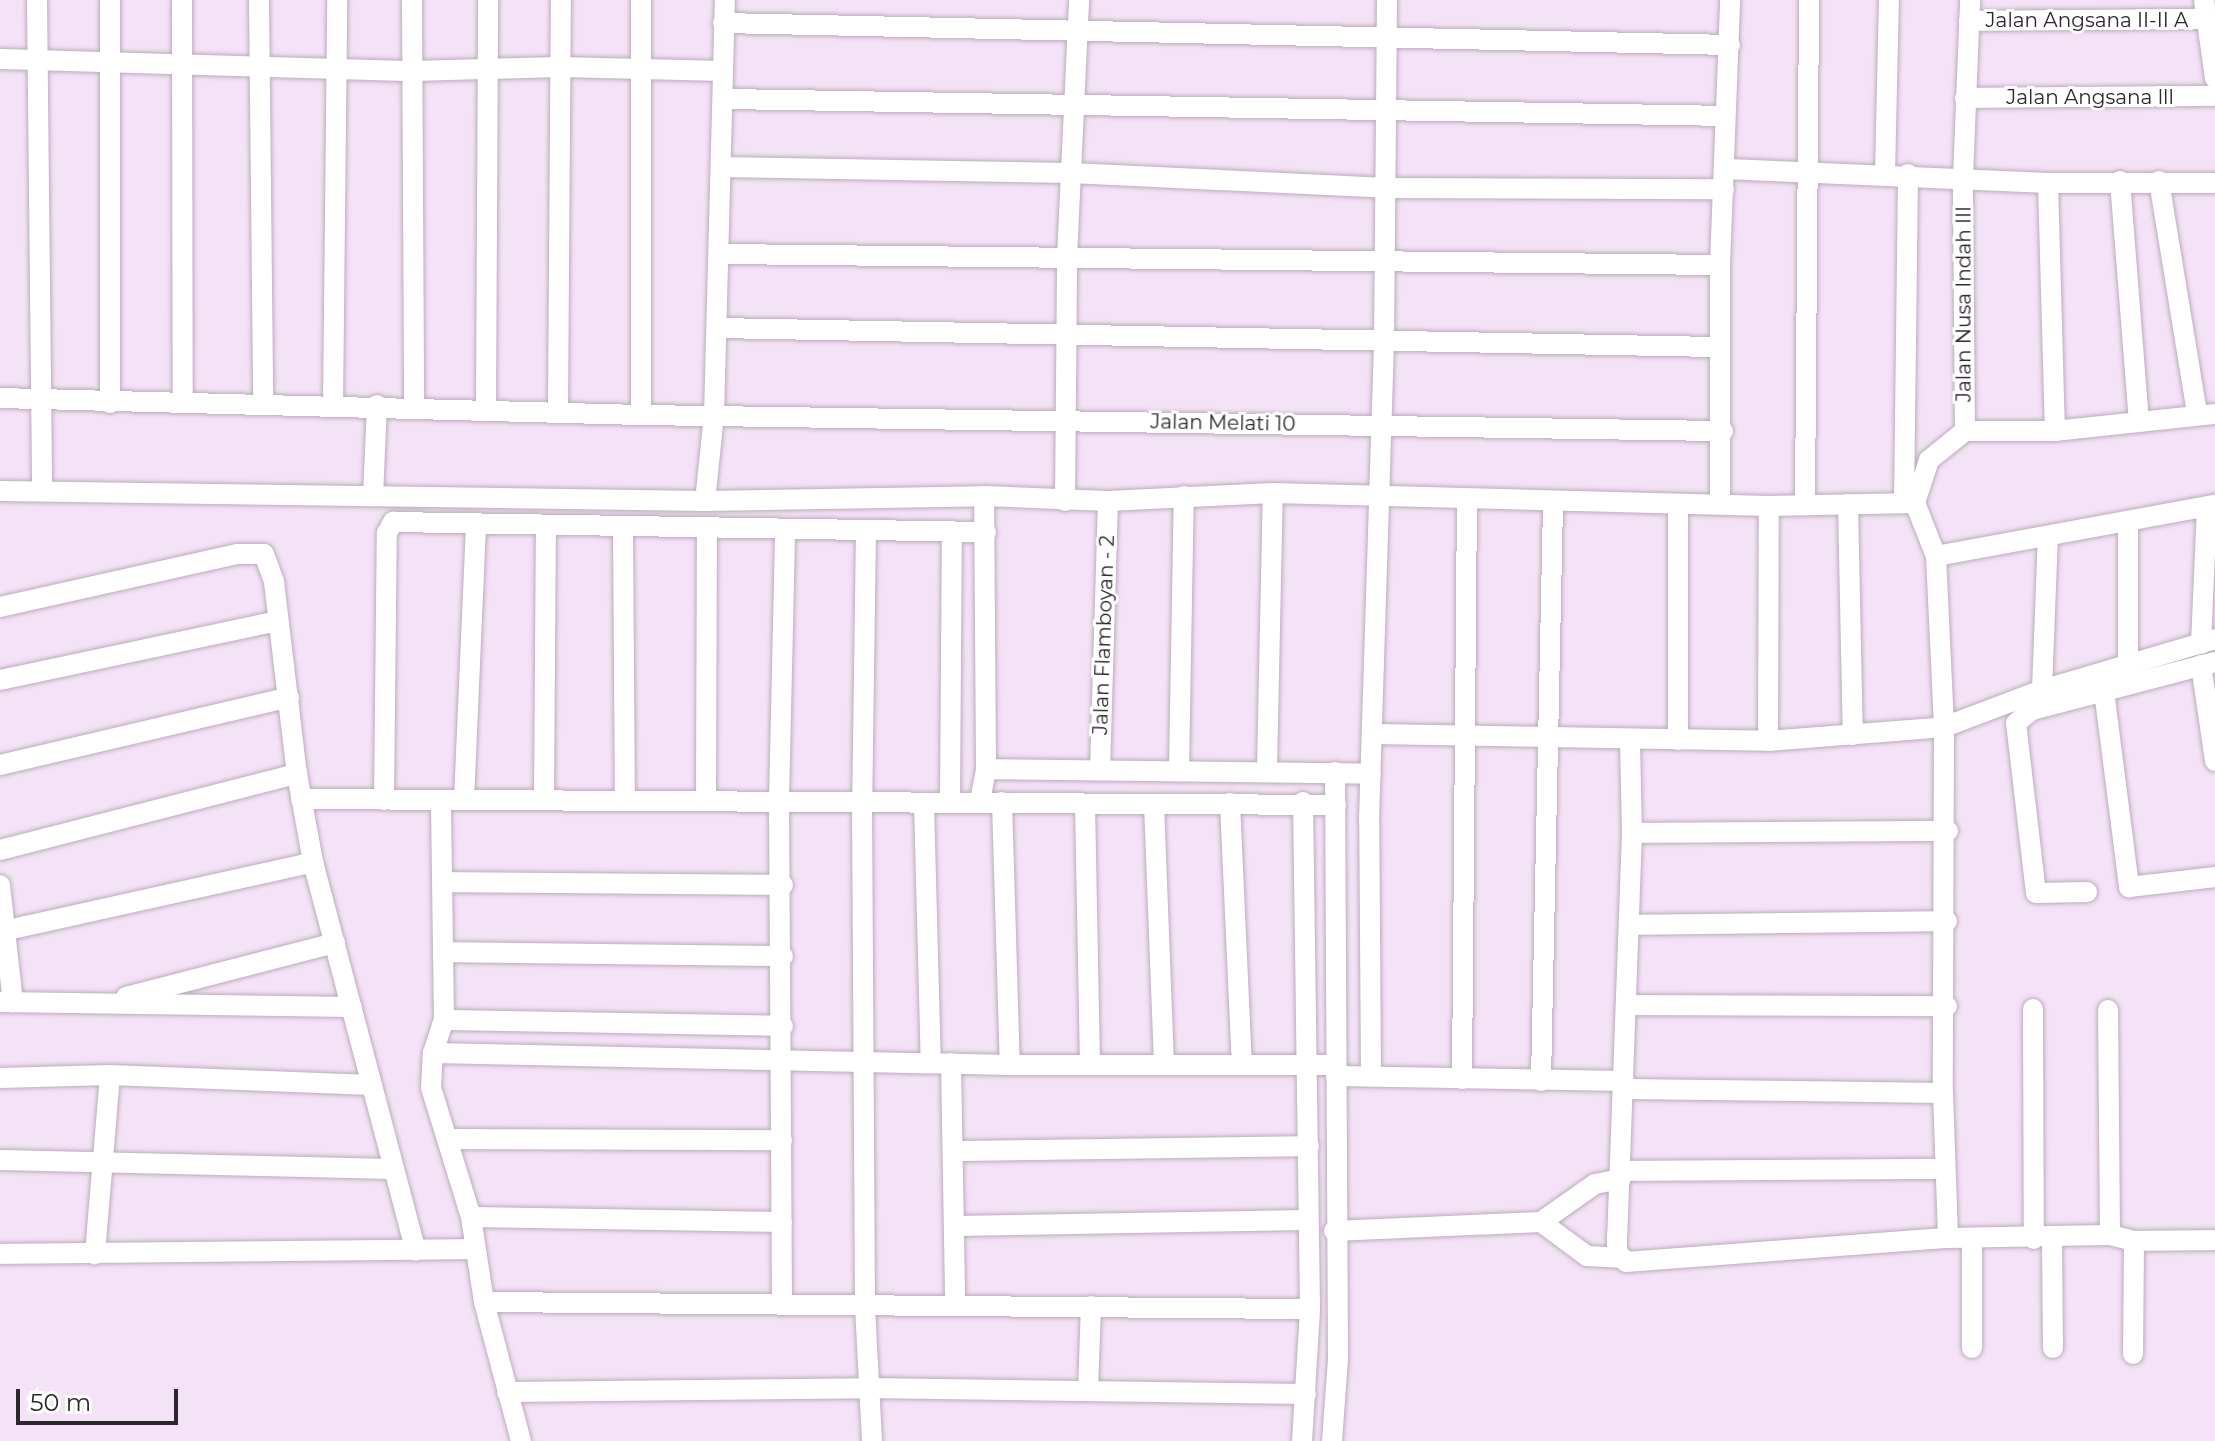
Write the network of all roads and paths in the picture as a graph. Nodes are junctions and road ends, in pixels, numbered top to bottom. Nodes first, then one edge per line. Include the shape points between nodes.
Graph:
1 (37, 0) edge
2 (110, 0) edge
3 (182, 0) edge
4 (259, 0) edge
5 (337, 0) edge
6 (412, 0) edge
7 (488, 0) edge
8 (561, 0) edge
9 (641, 0) edge
10 (725, 0) edge
11 (1079, 0) edge
12 (1387, 0) edge
13 (1730, 0) edge
14 (1809, 0) edge
15 (1889, 0) edge
16 (1970, 0) edge
17 (2205, 10) edge
18 (1969, 21) junction
19 (723, 23) junction
20 (1077, 33) junction
21 (1385, 36) junction
22 (1730, 45) junction
23 (0, 59) edge
24 (36, 60) junction
25 (111, 61) junction
26 (182, 64) junction
27 (260, 67) junction
28 (561, 67) junction
29 (337, 69) junction
30 (487, 69) junction
31 (640, 69) junction
32 (414, 71) junction
33 (723, 71) junction
34 (2215, 78) edge
35 (2215, 96) edge
36 (1965, 98) junction
37 (726, 99) junction
38 (1075, 108) junction
39 (1387, 111) junction
40 (1725, 116) junction
41 (721, 167) junction
42 (1807, 169) junction
43 (1071, 173) junction
44 (1885, 173) junction
45 (1908, 174) junction
46 (1963, 178) junction
47 (1726, 179) junction
48 (2120, 181) junction
49 (2159, 181) junction
50 (2048, 183) junction
51 (2215, 183) edge
52 (1387, 188) junction
53 (720, 254) junction
54 (1067, 257) junction
55 (1384, 261) junction
56 (1720, 265) junction
57 (717, 328) junction
58 (1068, 337) junction
59 (1384, 343) junction
60 (1719, 347) junction
61 (0, 398) edge
62 (38, 400) junction
63 (183, 401) junction
64 (110, 403) junction
65 (263, 404) junction
66 (377, 405) junction
67 (333, 406) junction
68 (414, 407) junction
69 (486, 407) junction
70 (558, 411) junction
71 (2206, 414) edge
72 (641, 415) junction
73 (714, 416) junction
74 (1065, 420) junction
75 (2139, 421) junction
76 (1382, 425) junction
77 (1723, 431) junction
78 (1965, 431) junction
79 (2055, 431) junction
80 (0, 491) edge
81 (42, 491) junction
82 (1273, 493) junction
83 (373, 496) junction
84 (984, 496) junction
85 (1184, 496) junction
86 (1376, 497) junction
87 (1467, 499) junction
88 (705, 501) junction
89 (1065, 501) junction
90 (1108, 501) junction
91 (1553, 501) junction
92 (1805, 503) junction
93 (1910, 503) junction
94 (1678, 504) junction
95 (1720, 504) junction
96 (1848, 504) junction
97 (2211, 505) edge
98 (1769, 506) junction
99 (2128, 521) junction
100 (476, 525) junction
101 (546, 526) junction
102 (623, 527) junction
103 (707, 529) junction
104 (866, 530) junction
105 (785, 531) junction
106 (952, 532) junction
107 (986, 532) junction
108 (2048, 537) junction
109 (1936, 556) junction
110 (0, 607) edge
111 (278, 621) junction
112 (2208, 642) edge
113 (2208, 663) edge
114 (2128, 668) junction
115 (0, 680) edge
116 (2042, 690) junction
117 (2104, 691) junction
118 (289, 697) junction
119 (1944, 727) junction
120 (1375, 734) junction
121 (1853, 735) junction
122 (1546, 736) junction
123 (1464, 737) junction
124 (1630, 740) junction
125 (1678, 740) junction
126 (1768, 741) junction
127 (2215, 761) edge
128 (0, 765) edge
129 (986, 769) junction
130 (1100, 770) junction
131 (1179, 770) junction
132 (1267, 770) junction
133 (1335, 772) junction
134 (297, 774) junction
135 (1371, 774) junction
136 (301, 799) junction
137 (384, 800) junction
138 (441, 800) junction
139 (464, 800) junction
140 (544, 800) junction
141 (625, 801) junction
142 (706, 801) junction
143 (779, 801) junction
144 (862, 801) junction
145 (950, 801) junction
146 (980, 801) junction
147 (1002, 802) junction
148 (1303, 802) junction
149 (924, 803) junction
150 (1230, 803) junction
151 (1085, 804) junction
152 (1154, 804) junction
153 (1336, 805) junction
154 (1948, 831) junction
155 (1632, 833) junction
156 (0, 850) edge
157 (1336, 850) junction
158 (1369, 850) junction
159 (313, 862) junction
160 (2215, 877) edge
161 (443, 882) junction
162 (783, 885) junction
163 (1, 892) edge
164 (2087, 892) dead end
165 (1947, 921) junction
166 (1629, 925) junction
167 (3, 931) junction
168 (335, 943) junction
169 (443, 952) junction
170 (783, 956) junction
171 (7, 1002) edge
172 (98, 1004) junction
173 (1627, 1005) junction
174 (1947, 1006) junction
175 (352, 1007) junction
176 (2033, 1009) dead end
177 (2108, 1010) dead end
178 (444, 1020) junction
179 (783, 1026) junction
180 (433, 1053) junction
181 (783, 1060) junction
182 (866, 1062) junction
183 (941, 1063) junction
184 (1010, 1065) junction
185 (1090, 1065) junction
186 (1164, 1065) junction
187 (1242, 1065) junction
188 (1308, 1065) junction
189 (1336, 1070) junction
190 (110, 1075) junction
191 (1371, 1075) junction
192 (0, 1078) edge
193 (1462, 1079) junction
194 (1541, 1081) junction
195 (372, 1085) junction
196 (1624, 1085) junction
197 (1943, 1093) junction
198 (447, 1139) junction
199 (782, 1140) junction
200 (1309, 1146) junction
201 (953, 1151) junction
202 (0, 1160) edge
203 (101, 1166) junction
204 (393, 1169) junction
205 (1945, 1169) junction
206 (1621, 1175) junction
207 (471, 1217) junction
208 (1306, 1220) junction
209 (782, 1222) junction
210 (1541, 1222) junction
211 (956, 1226) junction
212 (1334, 1231) junction
213 (2110, 1235) junction
214 (1948, 1238) junction
215 (1972, 1238) junction
216 (2043, 1238) junction
217 (2215, 1240) edge
218 (2134, 1241) junction
219 (474, 1249) junction
220 (416, 1251) junction
221 (1334, 1253) junction
222 (0, 1254) edge
223 (95, 1254) junction
224 (1307, 1256) junction
225 (1620, 1258) junction
226 (484, 1302) junction
227 (782, 1304) junction
228 (955, 1304) junction
229 (1091, 1306) junction
230 (865, 1307) junction
231 (1310, 1309) junction
232 (1972, 1348) dead end
233 (2053, 1348) dead end
234 (2133, 1354) dead end
235 (868, 1388) junction
236 (1088, 1391) junction
237 (507, 1392) junction
238 (1306, 1394) junction
239 (521, 1441) edge
240 (872, 1441) edge
241 (1302, 1441) edge
242 (1332, 1441) edge

1 - 24 street
2 - 25 street
3 - 26 street
4 - 27 street
5 - 29 street
6 - 32 street
7 - 30 street
8 - 28 street
9 - 31 street
10 - 19 street
11 - 20 street
12 - 21 street
13 - 22 street
14 - 42 street
15 - 44 street
16 - 18 street, Jalan Nusa Indah III
17 - 18 street, Jalan Angsana II-II A
17 - 34 street
18 - 36 street, Jalan Nusa Indah III
19 - 20 street
19 - 33 street
20 - 21 street
20 - 38 street
21 - 22 street
21 - 39 street
22 - 40 street
23 - 24 street
24 - 25 street
24 - 62 street
25 - 26 street
25 - 64 street
26 - 27 street
26 - 63 street
27 - 29 street
27 - 65 street
28 - 30 street
28 - 31 street
28 - 70 street
29 - 32 street
29 - 67 street
30 - 32 street
30 - 69 street
31 - 33 street
31 - 72 street
32 - 68 street
33 - 37 street
35 - 36 street, Jalan Angsana lll
36 - 46 street, Jalan Nusa Indah III
37 - 38 street
37 - 41 street
38 - 39 street
38 - 43 street
39 - 40 street
39 - 52 street
40 - 47 street
41 - 43 street
41 - 53 street
42 - 44 street
42 - 47 street
42 - 92 street
43 - 52 street
43 - 54 street
44 - 45 street
45 - 46 street
45 - 93 street
46 - 50 street
46 - 78 street, Jalan Nusa Indah III
47 - 52 street
47 - 56 street
48 - 49 street
48 - 50 street
48 - 75 street
49 - 51 street
49 - 71 street
50 - 79 street
52 - 55 street
53 - 54 street
53 - 57 street
54 - 55 street
54 - 58 street
55 - 56 street
55 - 59 street
56 - 60 street
57 - 58 street
57 - 73 street
58 - 59 street
58 - 74 street
59 - 60 street
59 - 76 street
60 - 77 street
61 - 62 street, Jalan Melati 10
62 - 64 street, Jalan Melati 10
62 - 81 street
63 - 64 street, Jalan Melati 10
63 - 65 street, Jalan Melati 10
65 - 67 street, Jalan Melati 10
66 - 67 street, Jalan Melati 10
66 - 68 street, Jalan Melati 10
66 - 83 street
68 - 69 street, Jalan Melati 10
69 - 70 street, Jalan Melati 10
70 - 72 street, Jalan Melati 10
71 - 75 street
72 - 73 street, Jalan Melati 10
73 - 74 street, Jalan Melati 10
73 - 88 street
74 - 76 street, Jalan Melati 10
74 - 89 street
75 - 79 street
76 - 77 street, Jalan Melati 10
76 - 86 street
77 - 95 street
78 - 79 street
78 - 93 street via 1929,460
80 - 81 street
81 - 83 street
82 - 85 street
82 - 86 street
82 - 132 street
83 - 88 street
84 - 88 street
84 - 89 street
84 - 107 street
85 - 90 street
85 - 131 street
86 - 87 street
86 - 120 street
87 - 91 street
87 - 123 street
89 - 90 street
90 - 130 street, Jalan Flamboyan - 2
91 - 94 street
91 - 122 street
92 - 96 street
92 - 98 street
93 - 96 street
93 - 109 street
94 - 95 street
94 - 125 street
95 - 98 street
96 - 121 street
97 - 99 street
97 - 112 street
98 - 126 street
99 - 108 street
99 - 114 street
100 - 101 street
100 - 137 street via 388,526
100 - 139 street
101 - 102 street
101 - 140 street
102 - 103 street
102 - 141 street
103 - 105 street
103 - 142 street
104 - 105 street
104 - 106 street
104 - 144 street
105 - 143 street
106 - 107 street
106 - 145 street
107 - 129 street
108 - 109 street
108 - 116 street
109 - 119 street
110 - 111 street via 237,554 264,554
111 - 115 street
111 - 118 street
112 - 114 street
113 - 117 street
113 - 127 street
114 - 116 street
116 - 119 street
117 - 160 street via 2129,886
117 - 164 street via 2032,710 2016,723 2036,893
118 - 128 street
118 - 134 street
119 - 121 street
119 - 154 street
120 - 123 street
120 - 135 street
121 - 126 street
122 - 123 street
122 - 124 street
122 - 194 street
123 - 193 street
124 - 125 street
124 - 155 street
125 - 126 street
129 - 130 street
129 - 146 street
130 - 131 street
131 - 132 street
132 - 133 street
133 - 135 street
133 - 153 street
134 - 136 street
134 - 156 street
135 - 158 street
136 - 137 street
136 - 159 street
137 - 138 street
138 - 139 street
138 - 161 street
139 - 140 street
140 - 141 street
141 - 142 street
142 - 143 street
143 - 144 street
143 - 162 street
144 - 149 street
144 - 182 street
145 - 146 street
145 - 149 street
146 - 147 street
147 - 151 street
147 - 184 street
148 - 150 street
148 - 153 street
148 - 188 street
149 - 183 street
150 - 152 street
150 - 187 street
151 - 152 street
151 - 185 street
152 - 186 street
153 - 157 street
154 - 155 street
154 - 165 street
155 - 166 street
157 - 158 street
157 - 189 street
158 - 191 street
159 - 167 street
159 - 168 street
161 - 162 street
161 - 169 street
162 - 170 street
163 - 167 street
165 - 166 street
165 - 174 street
166 - 173 street
167 - 171 street
168 - 172 street
168 - 175 street
169 - 170 street
169 - 178 street
170 - 179 street
171 - 172 street
172 - 175 street
173 - 174 street
173 - 196 street
174 - 197 street
175 - 195 street
176 - 216 street
177 - 213 street
178 - 179 street
178 - 180 street
179 - 181 street
180 - 181 street
180 - 198 street via 431,1088
181 - 182 street
181 - 199 street
182 - 183 street
182 - 230 street
183 - 184 street
183 - 201 street
184 - 185 street
185 - 186 street
186 - 187 street
187 - 188 street
188 - 189 street
188 - 200 street
189 - 191 street
189 - 212 street
190 - 192 street
190 - 195 street
190 - 203 street
191 - 193 street
193 - 194 street
194 - 196 street
195 - 204 street
196 - 197 street
196 - 206 street
197 - 205 street
198 - 199 street
198 - 207 street
199 - 209 street
200 - 201 street
200 - 208 street
201 - 211 street
202 - 203 street
203 - 204 street
203 - 223 street
204 - 220 street
205 - 206 street
205 - 214 street
206 - 210 street via 1587,1188
206 - 225 street
207 - 209 street
207 - 219 street
208 - 211 street
208 - 224 street
209 - 227 street
210 - 212 street
210 - 225 street via 1587,1256
211 - 228 street
212 - 221 street
213 - 216 street
213 - 218 street
214 - 215 street
214 - 225 street via 1633,1265
215 - 216 street
215 - 232 street
216 - 233 street
217 - 218 street
218 - 234 street
219 - 220 street
219 - 226 street
220 - 223 street
221 - 224 street
221 - 242 street via 1338,1359
222 - 223 street
224 - 231 street
226 - 227 street
226 - 237 street
227 - 230 street
228 - 229 street
228 - 230 street
229 - 231 street
229 - 236 street
230 - 235 street
231 - 238 street
235 - 236 street
235 - 237 street
235 - 240 street
236 - 238 street
237 - 239 street
238 - 241 street

